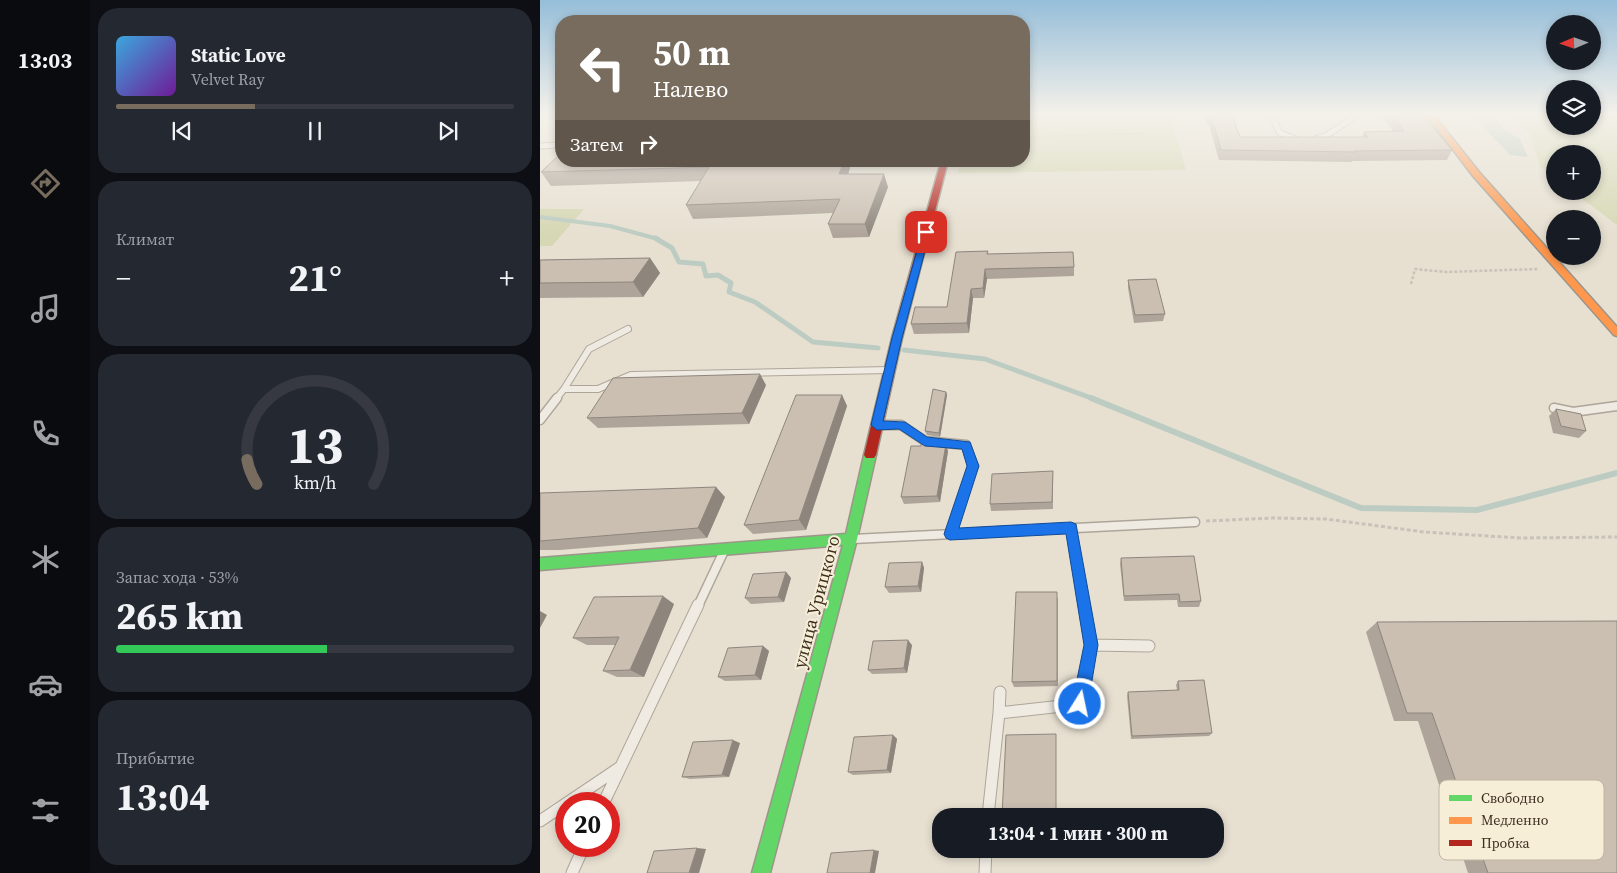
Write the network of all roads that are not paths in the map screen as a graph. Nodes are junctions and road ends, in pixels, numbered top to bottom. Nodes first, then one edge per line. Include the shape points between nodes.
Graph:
1 (1461, 155) edge
2 (943, 167) edge
3 (628, 329) dead end
4 (1617, 333) edge
5 (890, 370) junction
6 (564, 389) junction
7 (1617, 406) edge
8 (1554, 408) edge
9 (540, 420) edge
10 (877, 425) junction
11 (1196, 522) road end
12 (1071, 528) junction
13 (950, 534) junction
14 (851, 539) junction
15 (725, 549) junction
16 (540, 564) edge
17 (1091, 645) junction
18 (1149, 646) dead end
19 (1000, 692) dead end
20 (1000, 713) junction
21 (620, 767) junction
22 (609, 792) edge
23 (989, 808) edge
24 (540, 821) edge
25 (579, 857) edge
26 (986, 858) edge
27 (572, 873) edge
28 (761, 873) edge
29 (985, 873) edge

1 - 4 street
2 - 5 street, улица Урицкого
3 - 6 lane via 589,349
5 - 6 lane via 630,375 598,389
5 - 10 street, улица Урицкого
6 - 9 lane
7 - 8 lane via 1573,412
10 - 13 lane via 901,425 925,441 966,445 973,466
10 - 14 street, улица Урицкого
11 - 12 lane
12 - 13 lane
12 - 17 lane
13 - 14 lane
14 - 15 street
14 - 28 street, улица Урицкого
15 - 16 street
15 - 21 lane
17 - 18 lane
17 - 20 lane via 1080,704
19 - 20 lane
20 - 23 lane
21 - 22 lane
21 - 24 lane
25 - 27 lane
26 - 29 lane

